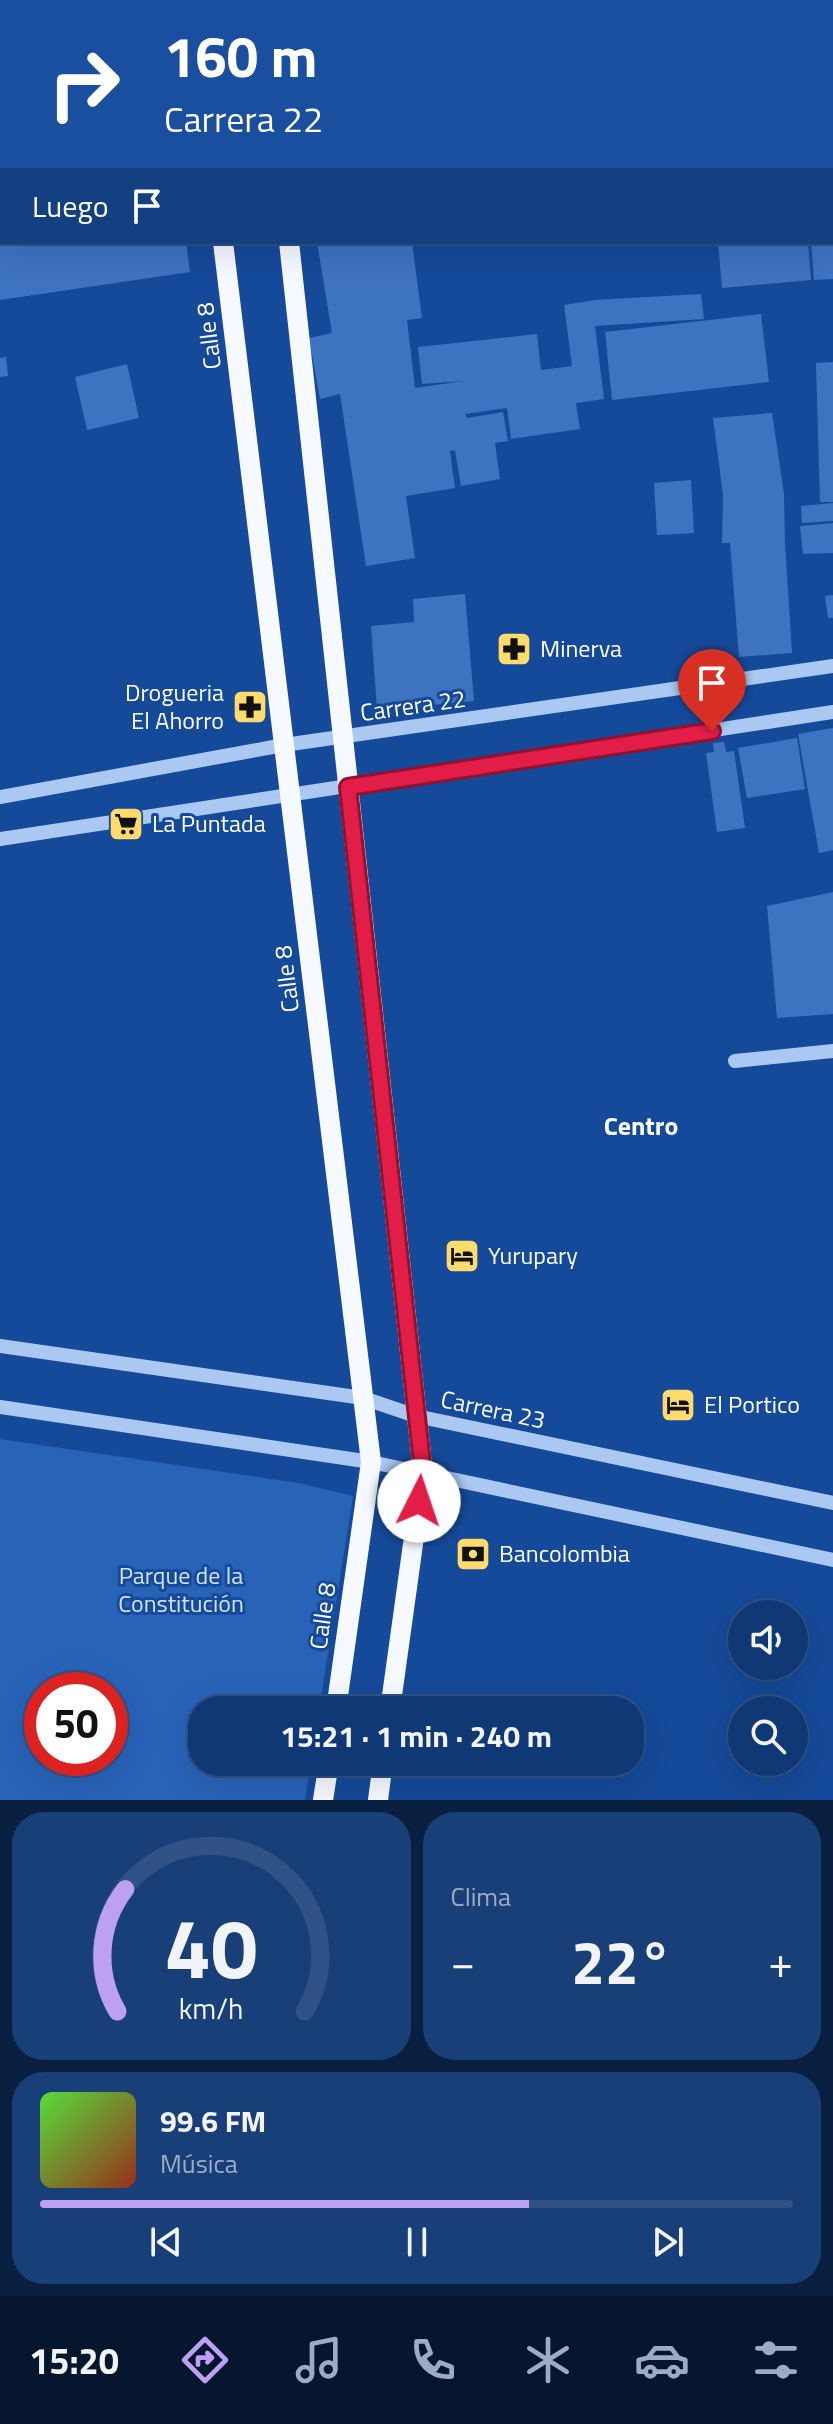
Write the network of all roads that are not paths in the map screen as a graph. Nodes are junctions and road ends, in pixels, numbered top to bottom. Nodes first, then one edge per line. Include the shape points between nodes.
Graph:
1 (223, 244) edge
2 (289, 244) edge
3 (833, 666) edge
4 (833, 712) edge
5 (343, 738) junction
6 (284, 745) junction
7 (348, 787) junction
8 (290, 793) junction
9 (0, 797) edge
10 (0, 839) edge
11 (833, 1051) edge
12 (735, 1061) dead end
13 (0, 1346) edge
14 (363, 1398) junction
15 (0, 1407) edge
16 (416, 1416) junction
17 (371, 1462) junction
18 (423, 1472) junction
19 (833, 1503) edge
20 (833, 1560) edge
21 (338, 1696) edge
22 (392, 1696) edge
23 (327, 1776) edge
24 (381, 1776) edge
25 (323, 1800) edge
26 (378, 1800) edge

1 - 6 main road, Calle 8
2 - 5 main road
3 - 5 street, Carrera 22
4 - 7 street
5 - 6 street, Carrera 22
5 - 7 main road
6 - 8 main road, Calle 8
6 - 9 street, Carrera 22
7 - 8 street
7 - 16 main road
8 - 10 street
8 - 14 main road, Calle 8
11 - 12 street
13 - 14 street, Carrera 23
14 - 16 street, Carrera 23
14 - 17 main road, Calle 8
15 - 17 street
16 - 18 main road
16 - 19 street, Carrera 23
17 - 18 street
17 - 21 main road, Calle 8
18 - 20 street
18 - 22 main road
23 - 25 main road
24 - 26 main road

